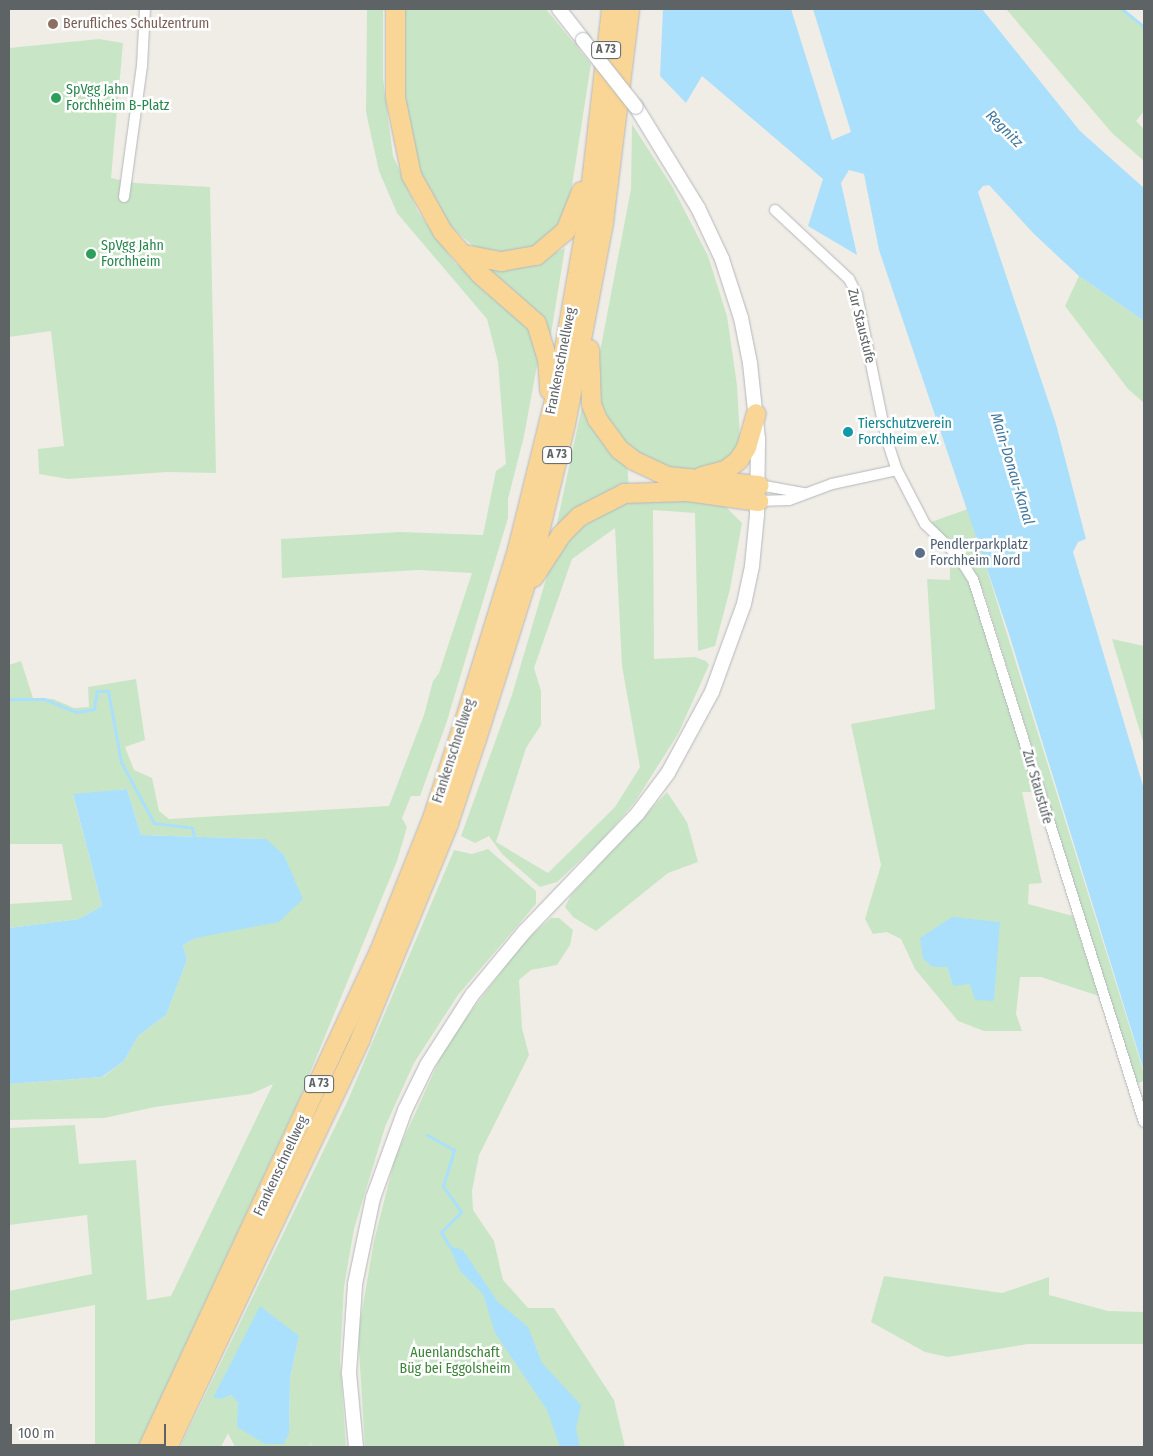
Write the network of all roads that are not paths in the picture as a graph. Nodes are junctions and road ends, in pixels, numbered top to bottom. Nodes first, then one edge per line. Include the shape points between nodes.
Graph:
1 (145, 9) edge
2 (395, 9) edge
3 (559, 9) edge
4 (611, 9) edge
5 (629, 9) edge
6 (592, 174) junction
7 (124, 196) dead end
8 (775, 210) dead end
9 (464, 254) junction
10 (589, 307) junction
11 (756, 413) junction
12 (549, 422) junction
13 (898, 470) junction
14 (694, 479) junction
15 (758, 493) junction
16 (804, 493) junction
17 (518, 602) junction
18 (1144, 1122) edge
19 (148, 1447) edge
20 (167, 1447) edge
21 (356, 1447) edge

1 - 7 street via 142,66
2 - 9 highway via 395,98 405,156 417,190 434,220
3 - 11 main road, bridge via 636,107 678,170 722,259 741,318
4 - 6 highway, Frankenschnellweg / A 73
5 - 10 highway, Frankenschnellweg / A 73
6 - 9 highway via 581,190 572,219 547,249 512,261
6 - 12 highway, Frankenschnellweg / A 73 via 571,312
8 - 13 street, Zur Staustufe via 849,279 856,295 884,429
9 - 12 highway via 480,274 536,323 547,358
10 - 14 highway via 589,384 597,419 619,449 633,460 666,476
10 - 17 highway, Frankenschnellweg / A 73 via 565,424
11 - 14 highway via 746,448 738,460 725,470
11 - 15 main road
12 - 19 highway, Frankenschnellweg / A 73 via 517,549 434,815 344,1030
13 - 16 street
13 - 18 street, Zur Staustufe via 925,524 959,557 973,579
14 - 15 highway
15 - 16 street
15 - 16 street via 789,500
15 - 17 highway via 624,493 579,516 561,534
15 - 21 main road via 752,566 744,604 727,655 690,736 638,814 525,931 472,995 431,1058 405,1110 373,1198 355,1284 349,1373
17 - 20 highway, Frankenschnellweg / A 73 via 448,823 396,957

